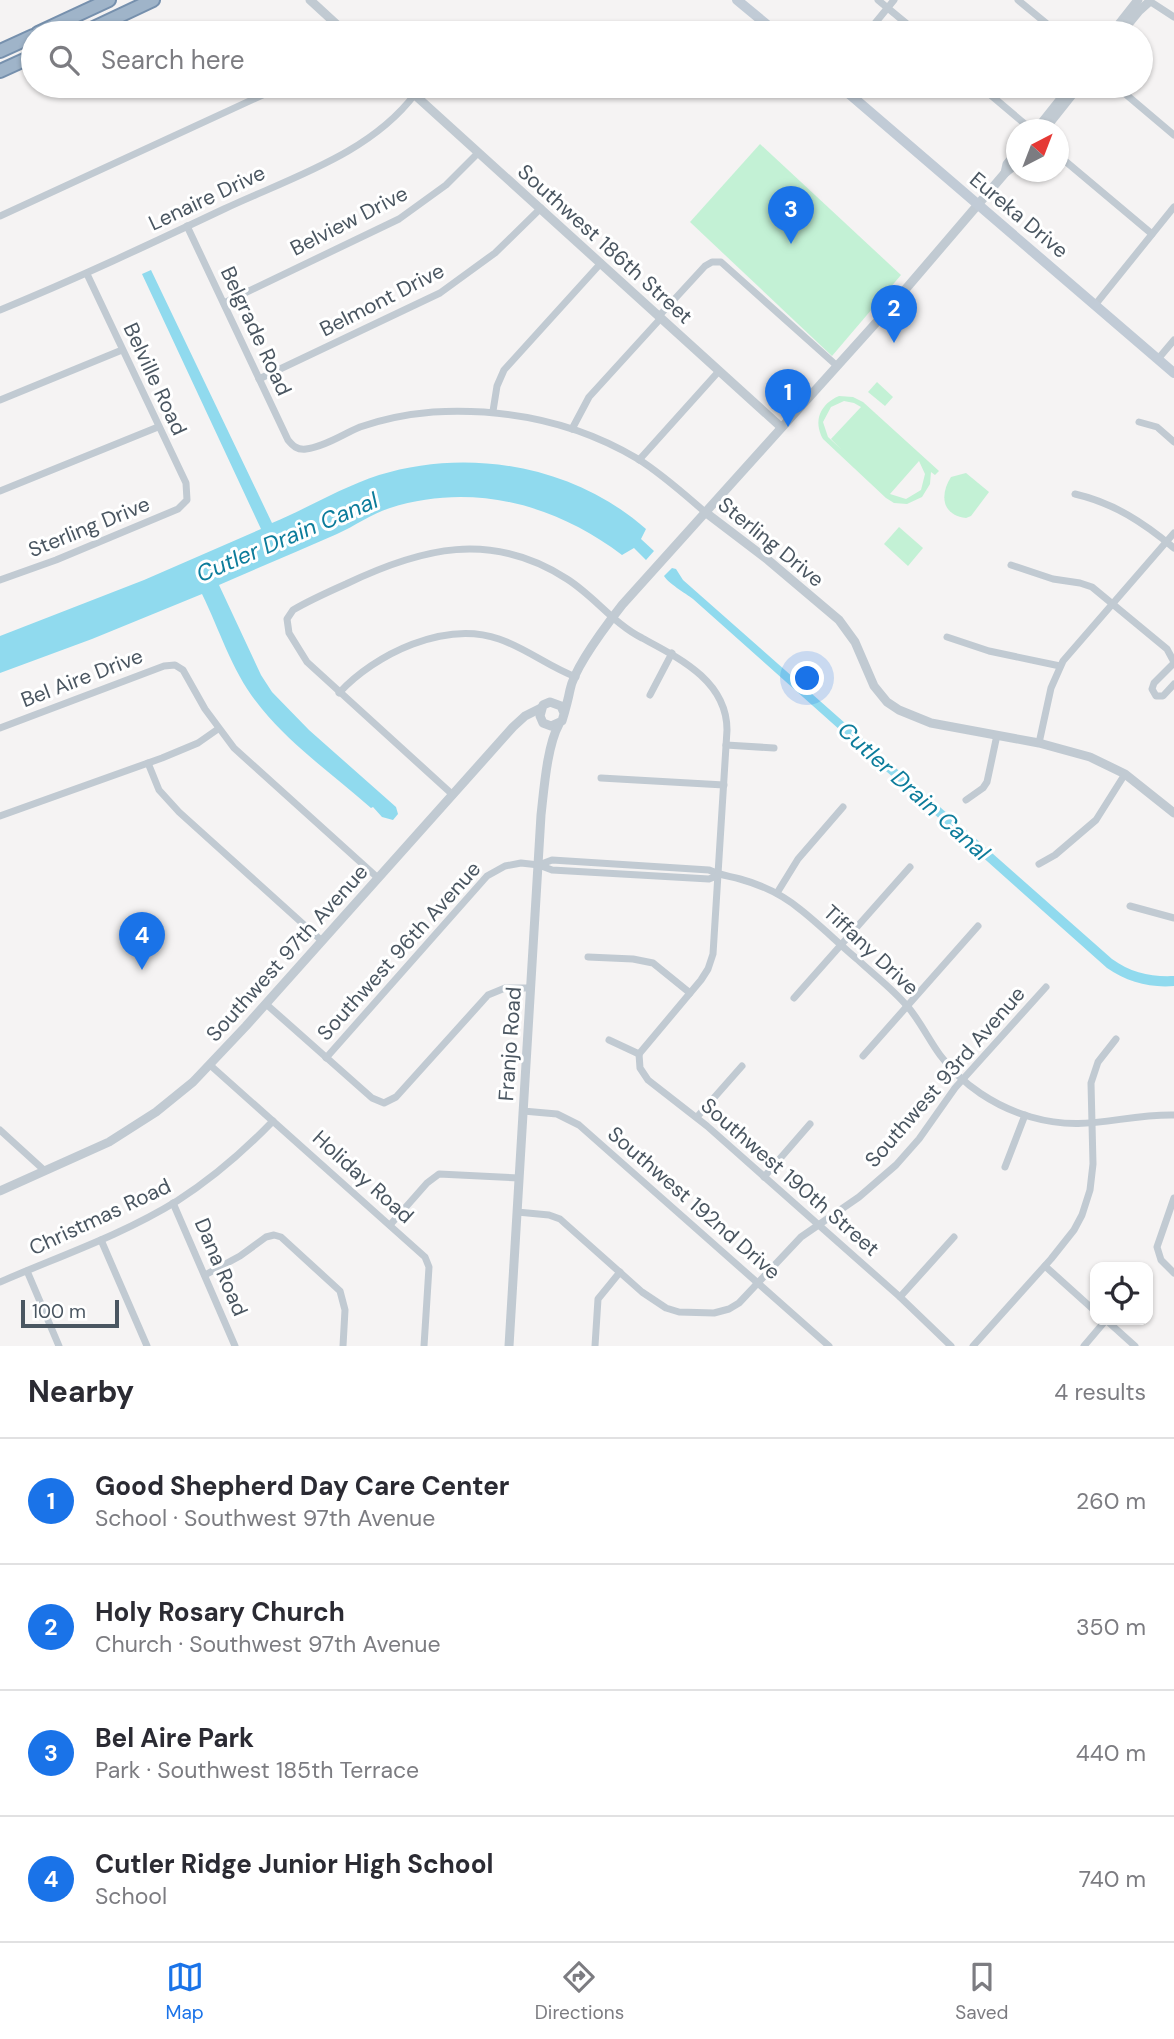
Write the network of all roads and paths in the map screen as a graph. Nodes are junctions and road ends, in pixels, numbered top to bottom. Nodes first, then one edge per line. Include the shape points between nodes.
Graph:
1 (153, 0) edge
2 (310, 0) edge
3 (737, 0) edge
4 (878, 0) edge
5 (894, 0) edge
6 (1018, 0) edge
7 (1150, 1) edge
8 (106, 2) edge
9 (888, 8) junction
10 (1173, 16) edge
11 (64, 21) edge
12 (91, 21) edge
13 (101, 21) edge
14 (108, 21) edge
15 (333, 21) edge
16 (762, 21) edge
17 (877, 21) edge
18 (904, 21) edge
19 (1043, 21) edge
20 (1126, 21) edge
21 (1131, 21) edge
22 (21, 41) edge
23 (0, 51) edge
24 (21, 61) edge
25 (0, 71) edge
26 (256, 98) edge
27 (411, 98) edge
28 (419, 98) edge
29 (854, 98) edge
30 (995, 98) edge
31 (1061, 98) edge
32 (1069, 98) edge
33 (1130, 98) edge
34 (1020, 119) edge
35 (1043, 119) edge
36 (1053, 119) edge
37 (1174, 135) edge
38 (478, 153) junction
39 (1069, 163) edge
40 (1006, 168) edge
41 (1005, 173) joint
42 (979, 206) junction
43 (1174, 206) edge
44 (541, 208) junction
45 (0, 216) edge
46 (187, 226) junction
47 (1152, 234) junction
48 (601, 263) junction
49 (87, 274) junction
50 (224, 303) junction
51 (1095, 304) junction
52 (0, 310) edge
53 (660, 317) junction
54 (1174, 340) edge
55 (122, 350) junction
56 (1158, 359) junction
57 (836, 365) junction
58 (719, 371) junction
59 (1174, 373) edge
60 (259, 379) junction
61 (0, 400) edge
62 (493, 411) junction
63 (1139, 422) dead end
64 (159, 427) junction
65 (781, 427) junction
66 (572, 429) junction
67 (1174, 442) edge
68 (297, 448) joint
69 (639, 460) junction
70 (0, 491) edge
71 (1075, 494) dead end
72 (187, 500) joint
73 (705, 512) junction
74 (1174, 533) edge
75 (1166, 542) junction
76 (1174, 548) edge
77 (1011, 565) dead end
78 (0, 580) edge
79 (1114, 604) junction
80 (613, 617) junction
81 (947, 637) dead end
82 (672, 653) junction
83 (1174, 662) edge
84 (1060, 666) junction
85 (576, 677) junction
86 (1174, 684) edge
87 (570, 690) junction
88 (339, 693) junction
89 (650, 695) dead end
90 (554, 702) junction
91 (541, 709) junction
92 (564, 713) junction
93 (523, 720) junction
94 (544, 722) junction
95 (559, 724) junction
96 (0, 728) edge
97 (218, 729) junction
98 (997, 735) junction
99 (1039, 743) junction
100 (552, 745) junction
101 (726, 746) junction
102 (774, 748) dead end
103 (148, 763) junction
104 (1125, 774) junction
105 (601, 778) dead end
106 (724, 785) junction
107 (453, 795) junction
108 (967, 800) dead end
109 (843, 807) dead end
110 (1174, 813) edge
111 (0, 816) edge
112 (1039, 864) dead end
113 (538, 865) junction
114 (910, 867) dead end
115 (719, 875) junction
116 (378, 878) junction
117 (777, 893) junction
118 (1130, 906) dead end
119 (1174, 918) edge
120 (978, 926) dead end
121 (322, 941) junction
122 (841, 945) junction
123 (588, 957) dead end
124 (1046, 987) dead end
125 (531, 988) junction
126 (690, 993) junction
127 (794, 998) dead end
128 (266, 1004) junction
129 (907, 1006) junction
130 (1116, 1039) dead end
131 (609, 1040) dead end
132 (639, 1054) junction
133 (863, 1056) dead end
134 (326, 1058) junction
135 (210, 1065) junction
136 (742, 1066) dead end
137 (963, 1079) junction
138 (523, 1111) junction
139 (1025, 1115) junction
140 (1174, 1115) edge
141 (697, 1117) junction
142 (273, 1121) junction
143 (1091, 1124) junction
144 (810, 1125) dead end
145 (0, 1130) edge
146 (1005, 1167) dead end
147 (45, 1171) junction
148 (764, 1177) junction
149 (519, 1178) junction
150 (0, 1191) edge
151 (1174, 1198) edge
152 (173, 1203) junction
153 (517, 1212) junction
154 (390, 1225) junction
155 (818, 1225) junction
156 (954, 1237) dead end
157 (102, 1240) junction
158 (1045, 1266) junction
159 (27, 1271) junction
160 (620, 1272) junction
161 (1174, 1273) edge
162 (205, 1275) junction
163 (0, 1282) edge
164 (757, 1283) junction
165 (900, 1297) junction
166 (1090, 1306) edge
167 (1102, 1325) edge
168 (1112, 1325) edge
169 (59, 1346) edge
170 (147, 1346) edge
171 (235, 1346) edge
172 (343, 1346) edge
173 (425, 1346) edge
174 (509, 1346) edge
175 (594, 1346) edge
176 (829, 1346) edge
177 (951, 1346) edge
178 (973, 1346) edge
179 (1084, 1346) edge
180 (1135, 1346) edge

1 - 14 highway
2 - 15 street
3 - 16 main road
4 - 9 street
5 - 9 street
6 - 19 street
7 - 10 street
7 - 20 street
7 - 21 street
8 - 11 highway
8 - 12 highway
8 - 13 highway
9 - 17 street
9 - 18 street
22 - 23 highway
24 - 25 highway
26 - 45 street
27 - 46 street, Lenaire Drive via 390,121 353,148
28 - 38 street, Southwest 186th Street
29 - 42 main road, Eureka Drive
30 - 34 street
31 - 35 street
32 - 36 street
33 - 37 street
38 - 44 street, Southwest 186th Street
38 - 50 street, Belview Drive via 446,185 399,219
39 - 47 street
40 - 41 street
41 - 42 street
42 - 51 main road, Eureka Drive
42 - 57 street
43 - 47 street
44 - 48 street, Southwest 186th Street
44 - 60 street, Belmont Drive via 495,253 440,293
46 - 49 street, Lenaire Drive
46 - 50 street, Belgrade Road
47 - 51 street
48 - 53 street, Southwest 186th Street
48 - 62 street via 504,370
49 - 52 street, Lenaire Drive
49 - 55 street, Belville Road
50 - 60 street, Belgrade Road
51 - 56 main road, Eureka Drive
53 - 57 street via 705,266 719,261
53 - 58 street, Southwest 186th Street
53 - 66 street via 589,397
54 - 56 street
55 - 61 street
55 - 64 street, Belville Road
56 - 59 main road, Eureka Drive
57 - 65 street
58 - 65 street, Southwest 186th Street
58 - 69 street
60 - 68 street, Belgrade Road via 288,440
62 - 66 street, Sterling Drive
62 - 68 street, Sterling Drive via 397,417 309,449
63 - 67 street via 1157,427
64 - 70 street
64 - 72 street, Belville Road via 186,483
65 - 73 street
66 - 69 street, Sterling Drive
69 - 73 street, Sterling Drive
71 - 75 street via 1126,513
72 - 78 street, Sterling Drive via 178,509
73 - 80 street
73 - 98 street, Sterling Drive via 839,620 855,642 874,686 893,706 920,720
74 - 75 street
75 - 76 street
75 - 79 street
77 - 79 street via 1086,585
79 - 83 street via 1167,649
79 - 84 street
80 - 82 street
80 - 85 street
80 - 88 street via 554,571 512,556 472,549 429,552 396,561 290,614 288,627 295,645
81 - 84 street
82 - 89 street
82 - 101 street via 720,699 727,719
83 - 86 street via 1152,690 1159,697
84 - 99 street
85 - 87 street
85 - 88 street via 501,639 455,633 430,638 370,666
87 - 90 street
87 - 92 street
88 - 107 street
90 - 91 street
90 - 92 street
91 - 93 street, Southwest 97th Avenue
91 - 94 street
92 - 95 street
93 - 94 street
93 - 107 street, Southwest 97th Avenue
94 - 95 street
94 - 100 street, Franjo Road
95 - 100 street, Franjo Road
96 - 97 street, Bel Aire Drive via 160,667 177,666
97 - 103 street via 192,746
97 - 116 street
98 - 99 street, Sterling Drive
98 - 108 street via 987,782
99 - 104 street, Sterling Drive via 1090,757
100 - 113 street, Franjo Road
101 - 102 street
101 - 106 street
103 - 111 street
103 - 121 street via 159,790 175,808
104 - 110 street, Sterling Drive
104 - 112 street via 1096,820
105 - 106 street
106 - 115 street
107 - 116 street, Southwest 97th Avenue
109 - 117 street via 798,859
113 - 115 street, Tiffany Drive via 552,870 685,878
113 - 125 street, Franjo Road
113 - 134 street, Southwest 96th Avenue via 514,863 492,872
114 - 122 street
115 - 117 street, Tiffany Drive
115 - 126 street via 712,959
116 - 121 street, Southwest 97th Avenue
117 - 122 street, Tiffany Drive
118 - 119 street
120 - 129 street
121 - 128 street, Southwest 97th Avenue
122 - 127 street
122 - 129 street, Tiffany Drive
123 - 126 street via 653,963
124 - 137 street, Southwest 93rd Avenue
125 - 134 street via 505,988 486,996 387,1102 372,1098
125 - 138 street, Franjo Road
126 - 132 street
128 - 134 street
128 - 135 street, Southwest 97th Avenue
129 - 133 street
129 - 137 street, Tiffany Drive
130 - 143 street via 1095,1068
131 - 132 street
132 - 141 street, Southwest 190th Street via 645,1076
135 - 142 street, Holiday Road
135 - 147 street, Southwest 97th Avenue via 138,1124
136 - 141 street
137 - 139 street, Tiffany Drive via 990,1099
137 - 155 street, Southwest 93rd Avenue via 897,1165
138 - 149 street, Franjo Road
138 - 164 street, Southwest 192nd Drive via 557,1114 573,1121
139 - 143 street, Tiffany Drive
139 - 146 street
140 - 143 street, Tiffany Drive
141 - 148 street, Southwest 190th Street
142 - 152 street, Christmas Road via 225,1166
142 - 154 street, Holiday Road
143 - 158 street via 1093,1164 1085,1207 1074,1230
144 - 148 street
145 - 147 street
147 - 150 street, Southwest 97th Avenue
148 - 155 street, Southwest 190th Street
149 - 153 street, Franjo Road
149 - 154 street via 439,1174
151 - 161 street via 1157,1243 1161,1260
152 - 157 street, Christmas Road
152 - 162 street, Dana Road
153 - 160 street via 556,1217
153 - 174 street, Franjo Road
154 - 173 street, Holiday Road via 428,1262
155 - 164 street, Southwest 93rd Avenue via 795,1242
155 - 165 street, Southwest 190th Street
156 - 165 street
157 - 159 street, Christmas Road
157 - 170 street
158 - 166 street
158 - 178 street
159 - 163 street, Christmas Road
159 - 169 street
160 - 164 street, Southwest 93rd Avenue via 654,1302 697,1313 723,1312 739,1303
160 - 175 street via 598,1299
162 - 171 street, Dana Road
162 - 172 street via 266,1237 281,1237 340,1291 345,1310
164 - 176 street, Southwest 192nd Drive
165 - 177 street, Southwest 190th Street
167 - 179 street
168 - 180 street

